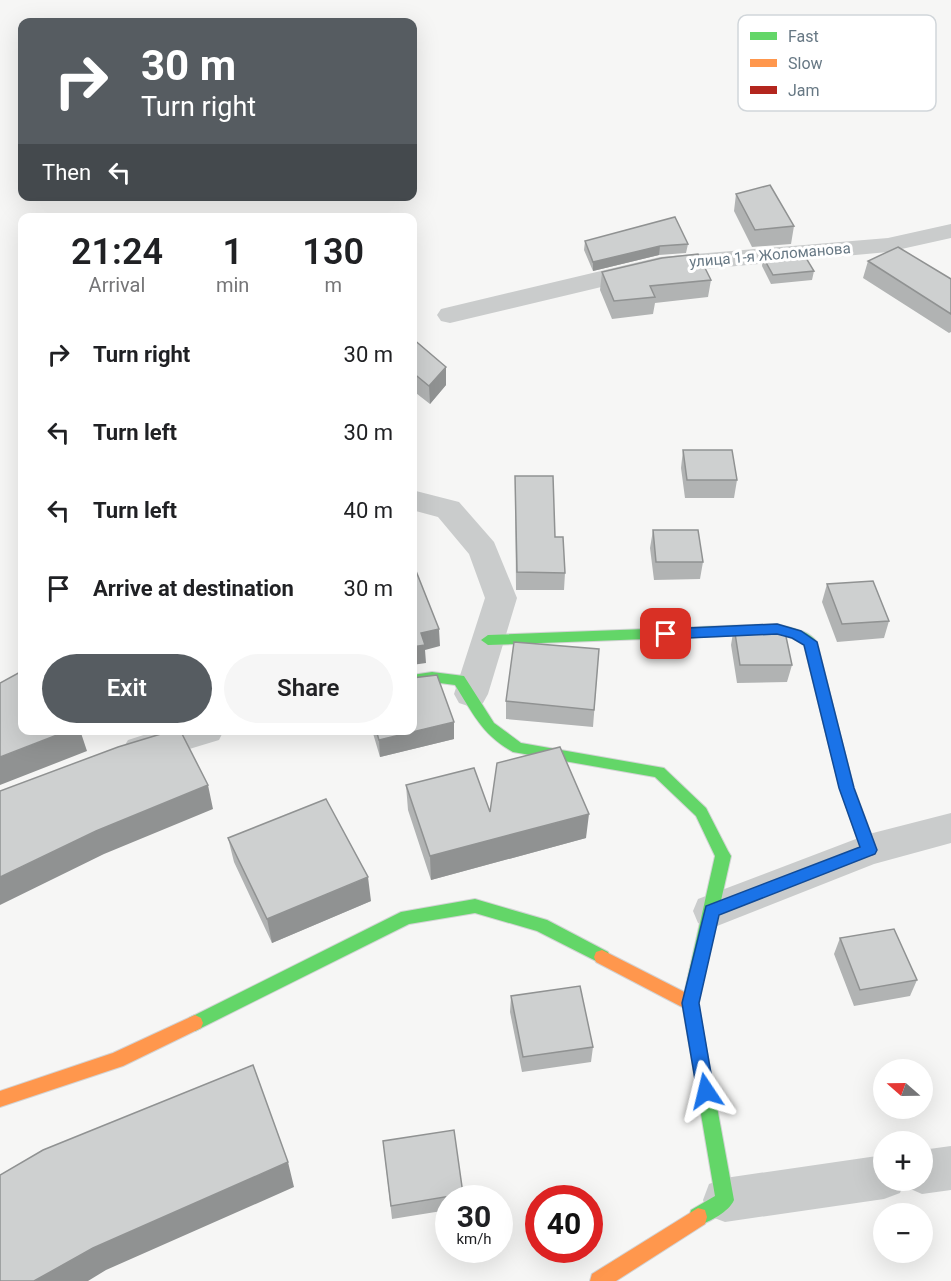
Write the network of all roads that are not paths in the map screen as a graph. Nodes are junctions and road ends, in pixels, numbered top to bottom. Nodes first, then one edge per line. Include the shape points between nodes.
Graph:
1 (951, 231) edge
2 (450, 315) dead end
3 (417, 501) edge
4 (488, 640) junction
5 (417, 679) edge
6 (471, 694) junction
7 (160, 737) edge
8 (105, 761) edge
9 (951, 828) edge
10 (869, 850) junction
11 (712, 911) junction
12 (690, 1003) junction
13 (0, 1099) edge
14 (951, 1168) edge
15 (933, 1170) edge
16 (873, 1180) edge
17 (725, 1200) junction
18 (599, 1281) edge

1 - 2 street, улица 1-я Жоломанова via 888,245 660,265
3 - 4 street via 448,509 483,550 501,598
4 - 6 street
4 - 10 street via 777,629 796,634 810,642 847,788
5 - 6 street via 459,680
6 - 11 street via 483,724 497,740 518,748 659,772 701,812 723,856
7 - 8 street
9 - 10 street
10 - 11 street
11 - 12 street
12 - 13 street via 541,925 475,906 407,917 117,1060
12 - 17 street
14 - 15 street
16 - 17 street
17 - 18 street

